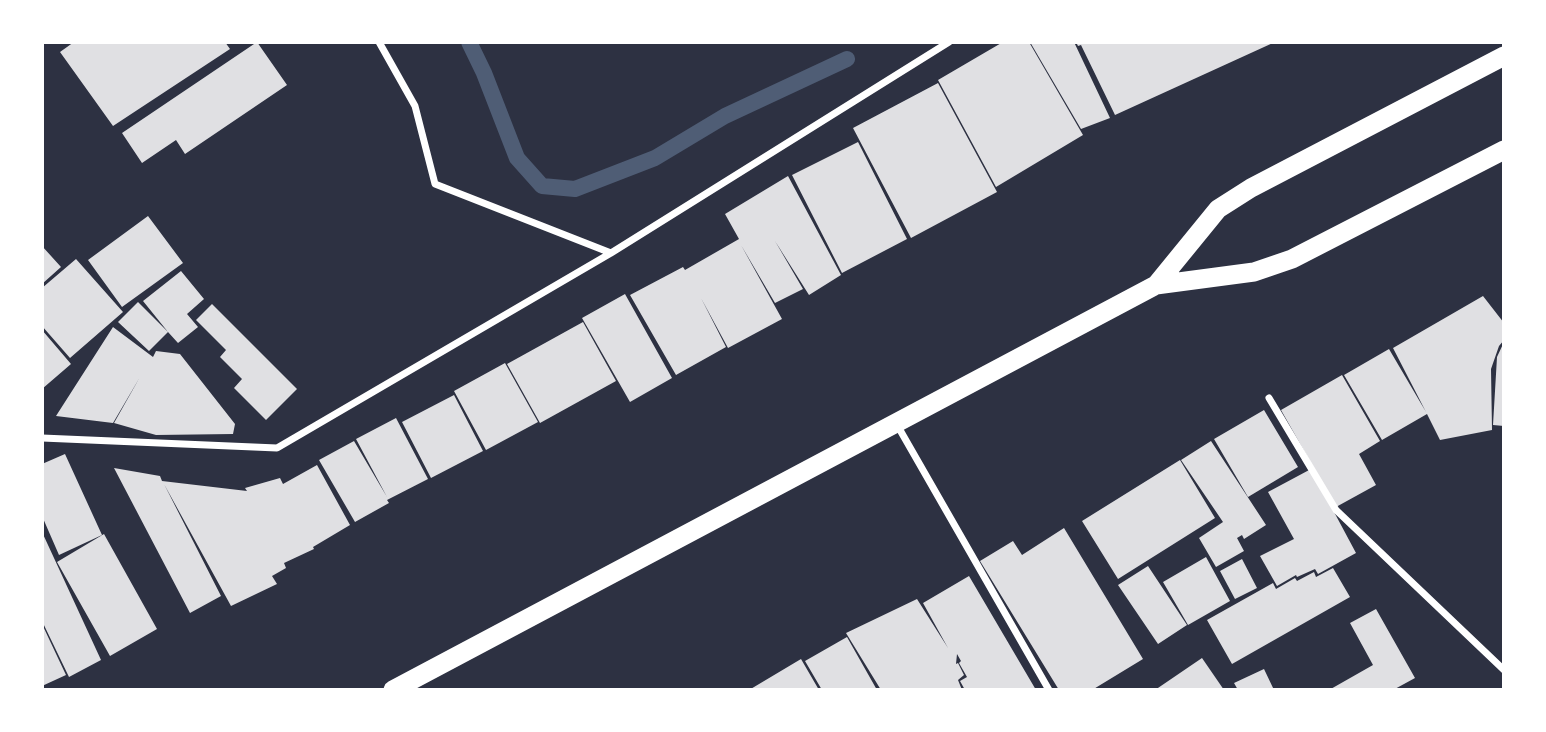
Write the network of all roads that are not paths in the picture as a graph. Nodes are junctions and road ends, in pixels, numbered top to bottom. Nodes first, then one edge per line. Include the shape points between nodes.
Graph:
1 (379, 42) edge
2 (949, 42) edge
3 (1504, 56) edge
4 (1504, 150) edge
5 (611, 253) junction
6 (1156, 285) junction
7 (1269, 398) dead end
8 (895, 422) junction
9 (42, 438) edge
10 (1504, 670) edge
11 (393, 690) edge
12 (1049, 690) edge

1 - 5 street via 415,106 435,184
2 - 5 street
3 - 6 highway via 1251,187 1218,209
4 - 6 highway via 1292,259 1254,272
5 - 9 street via 277,448
6 - 8 highway
7 - 10 street via 1336,510
8 - 11 highway
8 - 12 street

